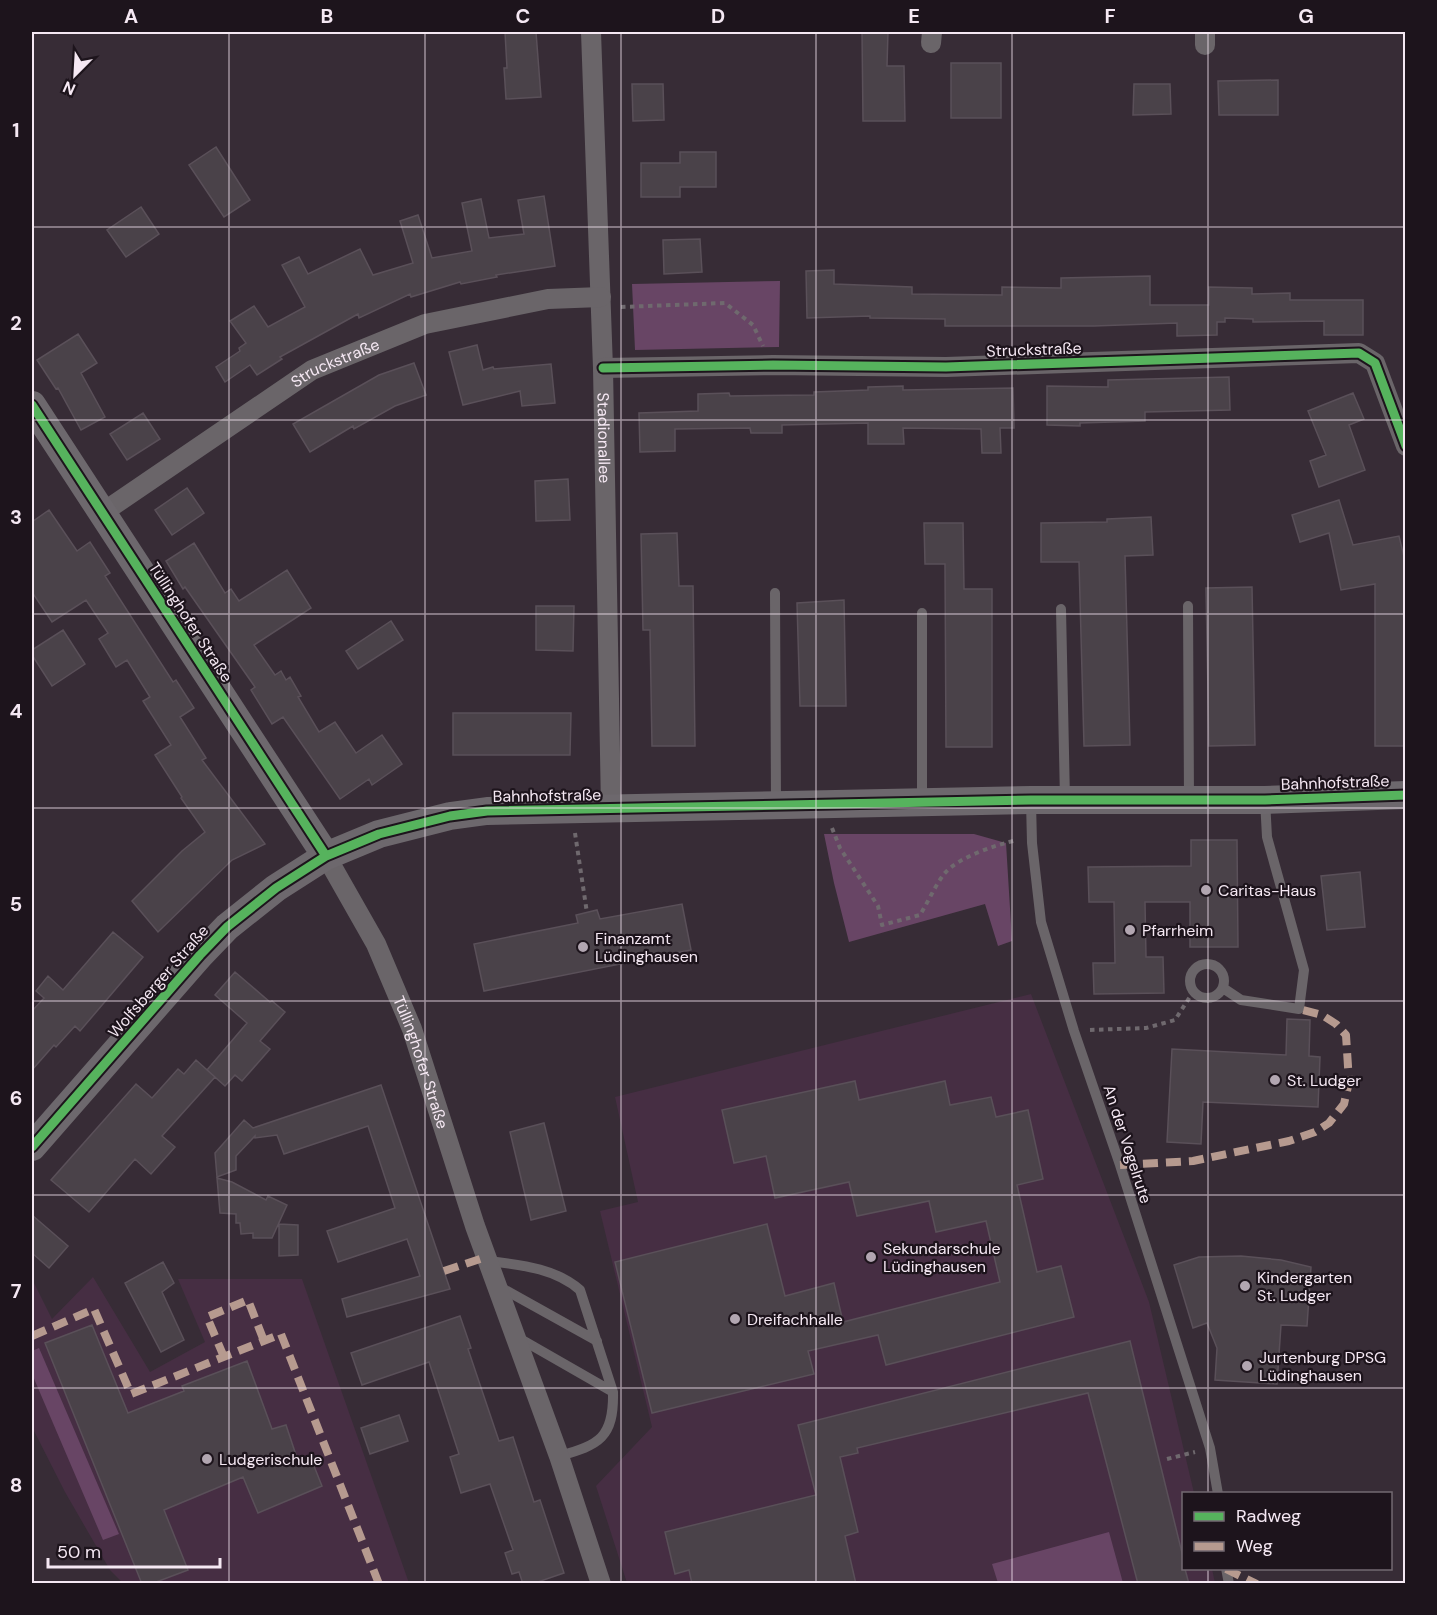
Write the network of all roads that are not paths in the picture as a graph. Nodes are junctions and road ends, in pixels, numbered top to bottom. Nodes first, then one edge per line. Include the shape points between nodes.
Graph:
1 (591, 32) edge
2 (601, 302) junction
3 (603, 368) junction
4 (32, 405) edge
5 (1406, 446) edge
6 (102, 513) junction
7 (775, 592) dead end
8 (1188, 606) dead end
9 (1061, 609) dead end
10 (922, 613) dead end
11 (1406, 795) edge
12 (1031, 800) junction
13 (1065, 800) junction
14 (1190, 800) junction
15 (1265, 800) junction
16 (922, 803) junction
17 (776, 807) junction
18 (611, 809) junction
19 (326, 856) junction
20 (1223, 988) junction
21 (32, 1147) edge
22 (489, 1261) junction
23 (496, 1285) junction
24 (516, 1336) junction
25 (597, 1341) junction
26 (613, 1392) junction
27 (559, 1456) junction
28 (1218, 1492) edge
29 (602, 1584) edge

1 - 2 street, Stadionallee
2 - 3 street, Stadionallee
2 - 6 street, Struckstraße via 548,299 424,324 312,370
3 - 5 street, Struckstraße via 946,368 1359,353 1375,363
3 - 18 street, Stadionallee
4 - 6 main road, Tüllinghofer Straße
6 - 19 main road, Tüllinghofer Straße
7 - 17 lane
8 - 14 lane
9 - 13 lane
10 - 16 lane
11 - 15 main road, Bahnhofstraße
12 - 13 main road, Bahnhofstraße
12 - 16 main road, Bahnhofstraße
12 - 28 lane, An der Vogelrute via 1041,922 1210,1448
13 - 14 main road, Bahnhofstraße
14 - 15 main road, Bahnhofstraße
15 - 20 lane via 1267,837 1304,970 1299,1009 1241,1000
16 - 17 main road, Bahnhofstraße
17 - 18 main road, Bahnhofstraße
18 - 19 main road, Bahnhofstraße via 487,811 450,816 379,834
19 - 21 main road, Wolfsberger Straße via 226,927
19 - 22 street, Tüllinghofer Straße via 376,944 412,1029
20 - 20 lane via 1208,999 1199,997 1189,983 1190,976 1200,965 1211,964 1221,970
22 - 23 street, Tüllinghofer Straße
22 - 25 lane via 568,1279 580,1290
23 - 24 street, Tüllinghofer Straße
23 - 25 lane
24 - 26 lane
24 - 27 street, Tüllinghofer Straße
25 - 26 lane
26 - 27 lane via 610,1424 601,1438 587,1449
27 - 29 street, Tüllinghofer Straße

